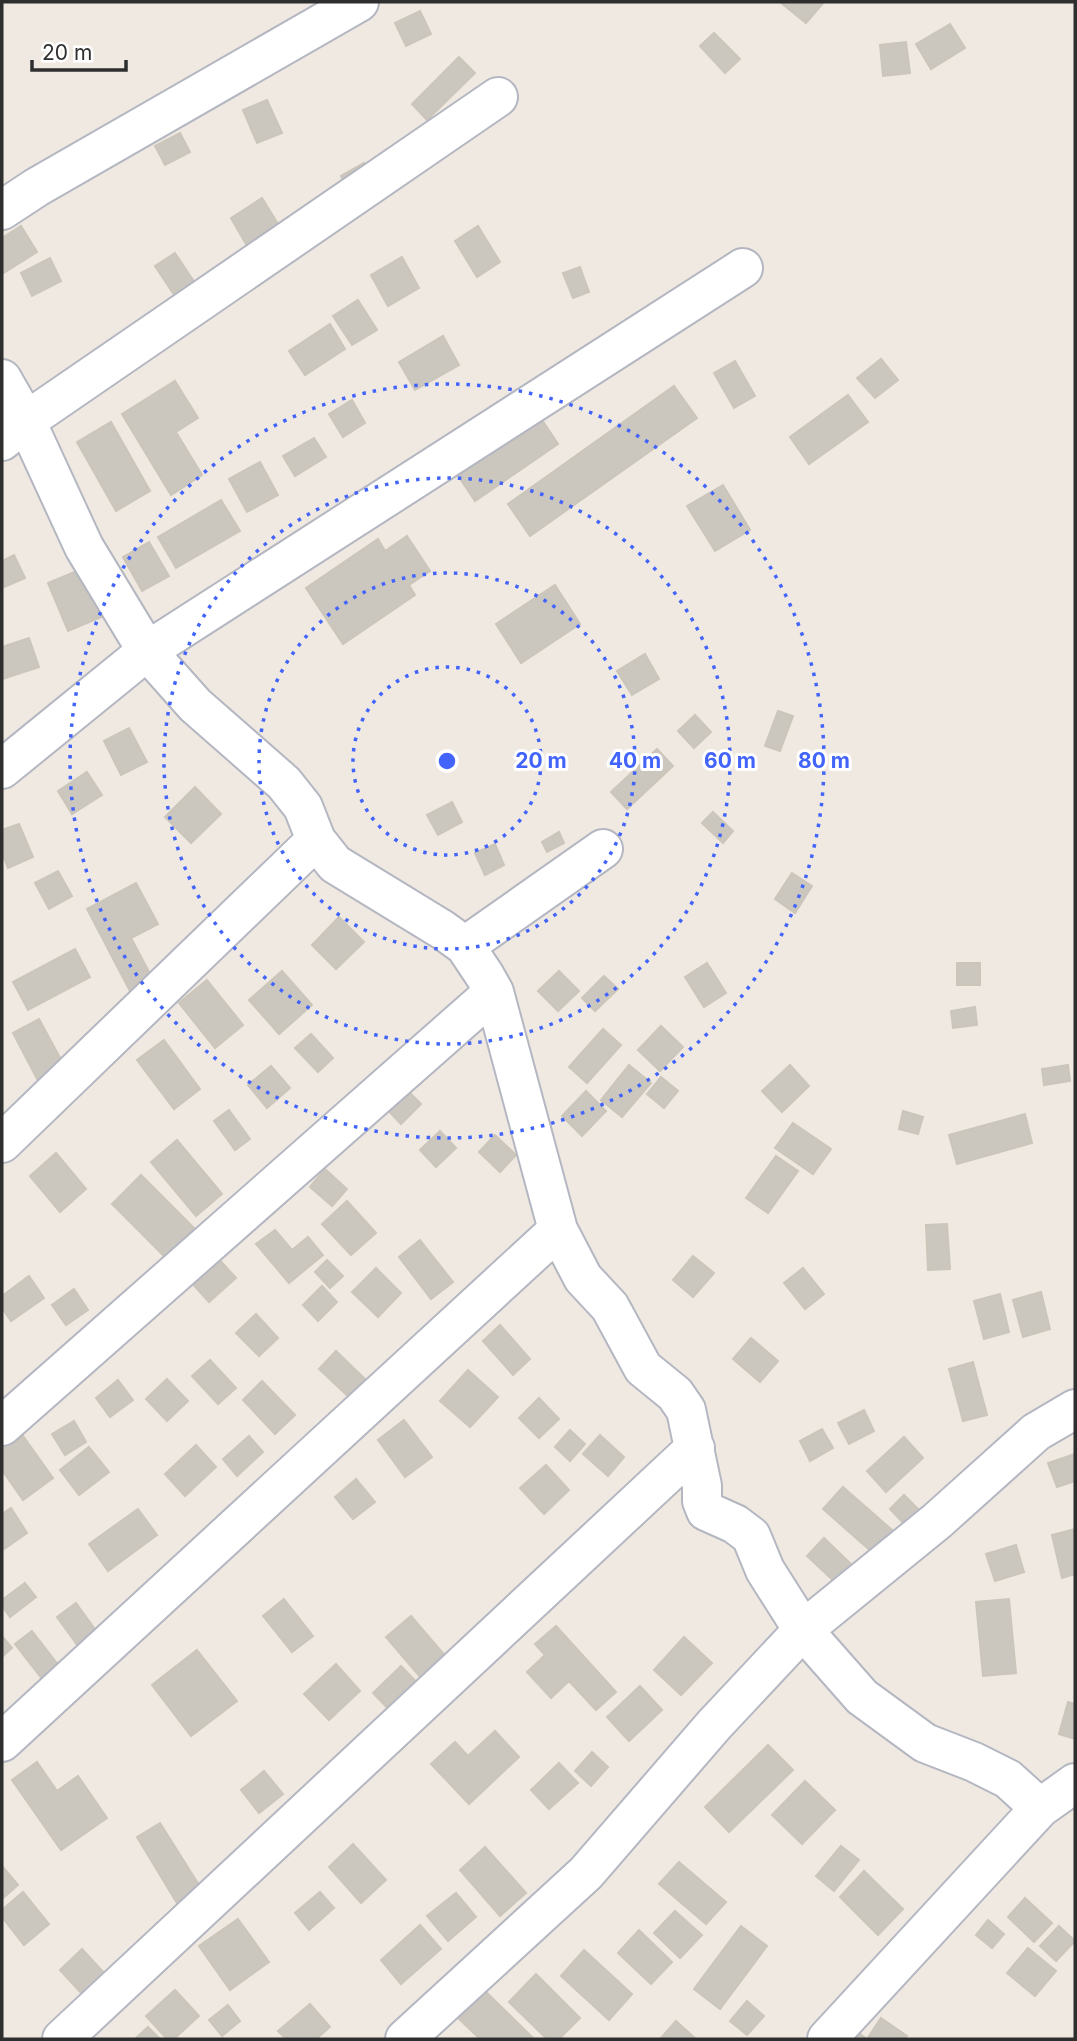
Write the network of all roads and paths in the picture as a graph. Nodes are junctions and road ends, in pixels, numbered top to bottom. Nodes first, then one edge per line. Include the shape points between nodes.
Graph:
1 (359, 2) edge
2 (498, 97) dead end
3 (2, 210) edge
4 (743, 268) dead end
5 (2, 379) edge
6 (14, 431) edge
7 (147, 651) junction
8 (2, 769) edge
9 (316, 840) junction
10 (603, 849) dead end
11 (465, 946) junction
12 (494, 992) junction
13 (2, 1143) edge
14 (558, 1230) junction
15 (1075, 1409) edge
16 (2, 1426) edge
17 (695, 1448) junction
18 (803, 1630) junction
19 (2, 1742) edge
20 (1075, 1783) edge
21 (1040, 1808) junction
22 (62, 2039) edge
23 (405, 2039) edge
24 (827, 2039) edge

1 - 3 street
2 - 6 street
4 - 7 street
5 - 6 street
6 - 7 street
7 - 8 street
7 - 9 street via 195,705 284,783 303,807
9 - 11 street via 335,863
9 - 13 street
10 - 11 street
11 - 12 street
12 - 14 street
12 - 16 street
14 - 17 street via 583,1278 610,1307 643,1368 675,1394 686,1410
14 - 19 street
15 - 18 street via 1036,1432 937,1521
17 - 18 street via 706,1511 751,1536 765,1570
17 - 22 street
18 - 21 street via 862,1697 925,1743 1008,1779
18 - 23 street via 586,1873
20 - 21 street
21 - 24 street

